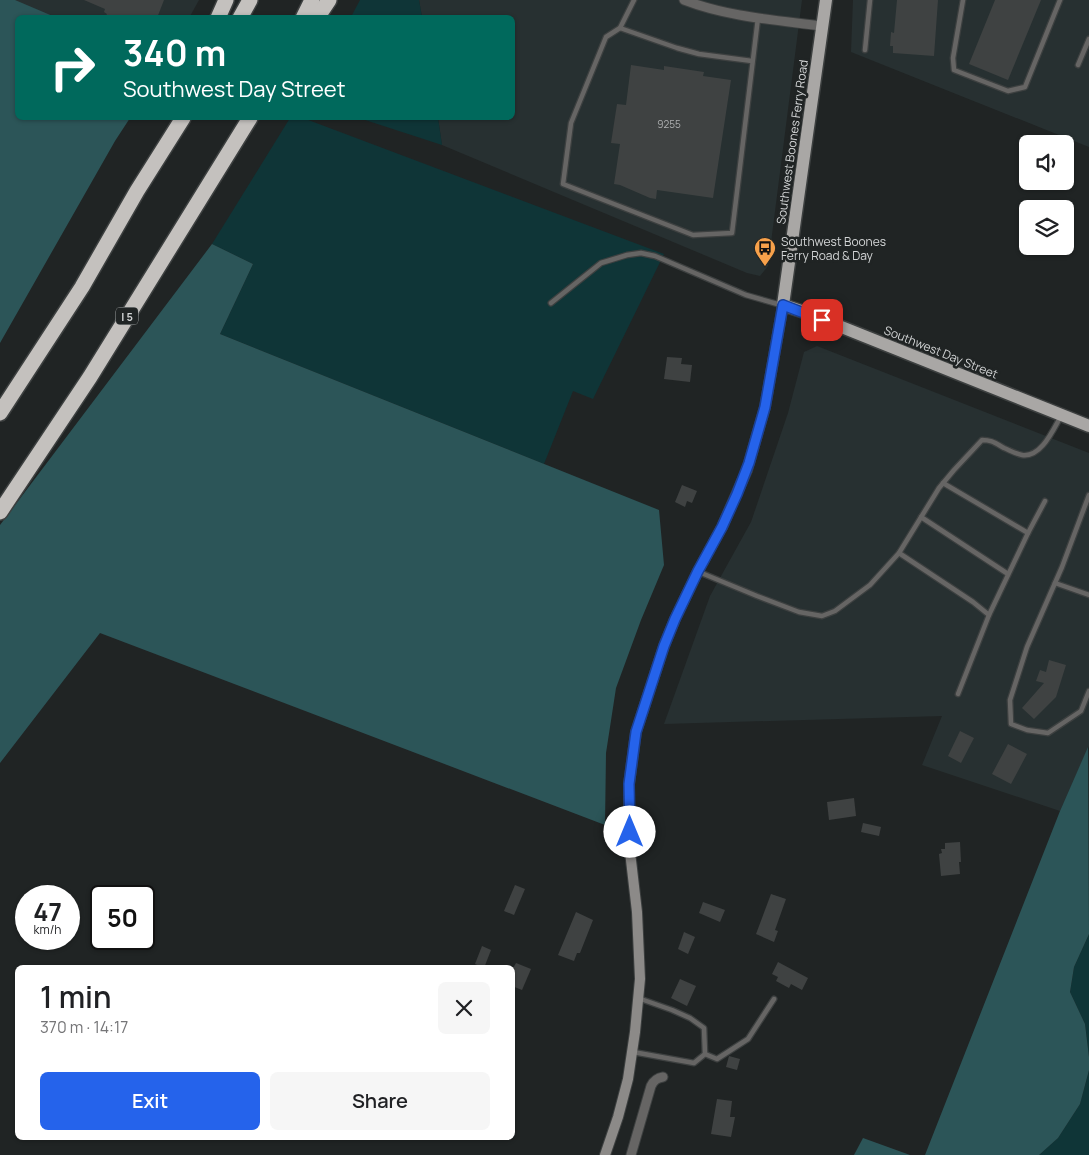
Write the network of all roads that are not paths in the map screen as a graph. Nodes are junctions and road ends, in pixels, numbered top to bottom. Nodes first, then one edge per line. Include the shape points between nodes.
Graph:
1 (226, 0) edge
2 (250, 0) edge
3 (312, 0) edge
4 (329, 0) edge
5 (634, 0) edge
6 (684, 0) edge
7 (826, 0) edge
8 (870, 0) edge
9 (963, 0) edge
10 (1060, 0) edge
11 (219, 15) edge
12 (242, 15) edge
13 (304, 15) edge
14 (319, 15) edge
15 (758, 18) junction
16 (822, 26) junction
17 (620, 28) junction
18 (1089, 39) edge
19 (865, 50) dead end
20 (752, 61) junction
21 (1078, 65) dead end
22 (170, 120) edge
23 (182, 120) edge
24 (249, 120) edge
25 (137, 191) junction
26 (551, 303) dead end
27 (783, 305) junction
28 (0, 413) edge
29 (1062, 415) junction
30 (1089, 426) edge
31 (943, 483) junction
32 (1089, 495) edge
33 (1045, 501) dead end
34 (0, 512) edge
35 (921, 518) junction
36 (1028, 533) junction
37 (899, 553) junction
38 (698, 571) junction
39 (1008, 574) junction
40 (1055, 583) junction
41 (1089, 595) edge
42 (989, 615) junction
43 (1089, 691) edge
44 (958, 694) dead end
45 (638, 998) junction
46 (774, 999) dead end
47 (632, 1052) junction
48 (705, 1054) junction
49 (663, 1077) dead end
50 (606, 1155) edge
51 (631, 1155) edge

1 - 11 highway
2 - 12 highway
3 - 13 highway
4 - 14 highway
5 - 17 lane
6 - 15 street
7 - 16 main road, Southwest Boones Ferry Road
8 - 19 lane
9 - 10 lane via 953,58 954,70 1008,91 1025,87
15 - 16 street
15 - 20 lane
16 - 27 main road, Southwest Boones Ferry Road
17 - 20 lane via 699,54
17 - 20 lane via 606,36 571,124 563,184 693,235 732,233
18 - 21 lane
22 - 25 highway
23 - 25 highway
24 - 34 highway, I 5 via 90,377
25 - 28 highway via 82,287
26 - 27 lane via 601,263 640,253 655,256 746,295
27 - 29 main road, Southwest Day Street
27 - 38 main road, Southwest Boones Ferry Road via 765,407 749,463 726,519
29 - 30 main road, Southwest Day Street
29 - 31 lane via 1039,450 1032,455 1021,455 990,440 982,440
31 - 35 lane
31 - 36 lane
32 - 40 lane
33 - 36 lane
35 - 37 lane
35 - 39 lane
36 - 39 lane
37 - 38 lane via 870,585 822,616 799,612
37 - 42 lane
38 - 45 main road, Southwest Boones Ferry Road via 672,626 636,732 629,784 629,843 637,912
39 - 42 lane
40 - 41 lane
40 - 43 lane via 1012,691 1011,724 1048,733 1081,711
42 - 44 lane
45 - 47 main road, Southwest Boones Ferry Road
45 - 48 lane via 690,1018 704,1028
46 - 48 lane via 748,1039 717,1059
47 - 48 lane via 694,1063
47 - 50 main road, Southwest Boones Ferry Road
49 - 51 street via 651,1086

